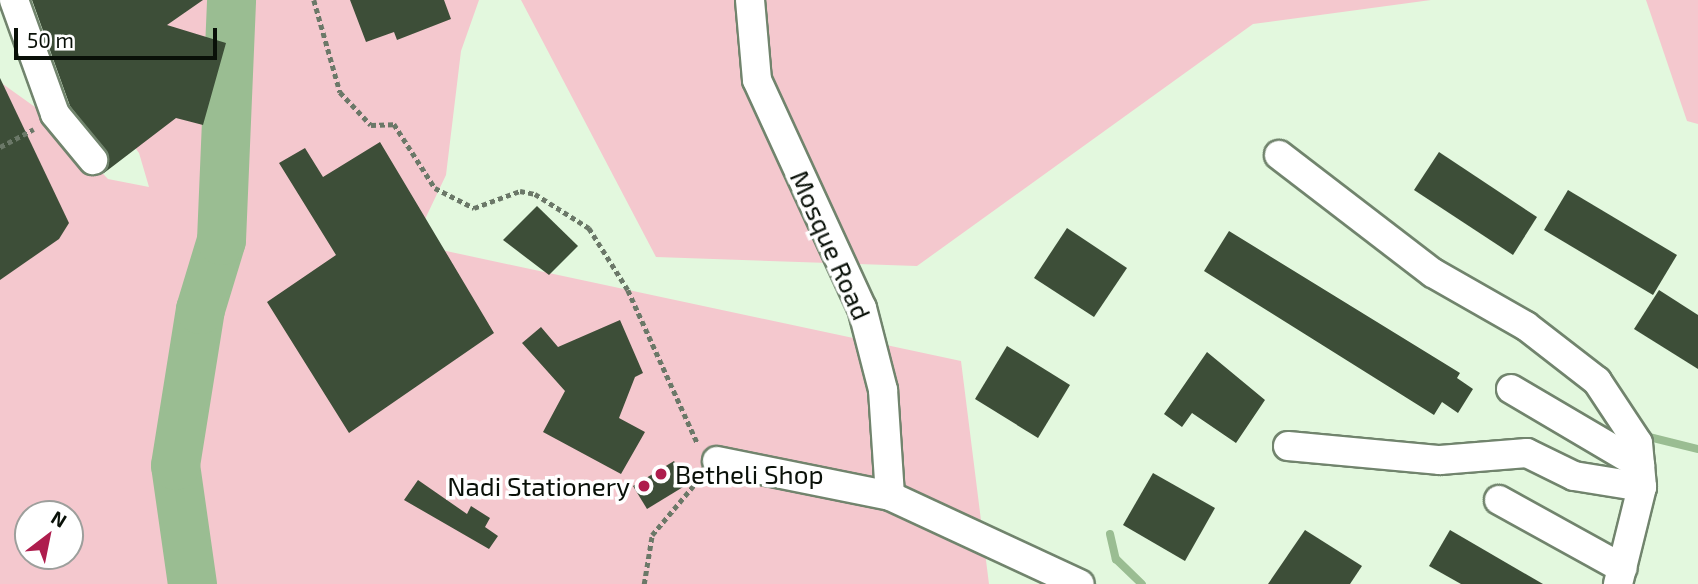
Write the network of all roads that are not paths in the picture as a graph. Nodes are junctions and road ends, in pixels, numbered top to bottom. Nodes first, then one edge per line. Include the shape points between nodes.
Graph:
1 (13, 0) edge
2 (750, 0) edge
3 (1279, 155) dead end
4 (93, 160) dead end
5 (1511, 389) dead end
6 (1288, 446) dead end
7 (717, 461) road end
8 (1641, 476) junction
9 (890, 496) junction
10 (1499, 500) dead end
11 (1620, 576) edge
12 (1080, 584) edge

1 - 4 street via 55,114
2 - 9 street, Mosque Road via 757,80 862,308 883,390
3 - 8 street via 1433,273 1526,326 1597,381 1639,443
5 - 8 street
6 - 8 street via 1440,460 1527,453 1574,476
7 - 9 street
8 - 11 street
9 - 12 street
10 - 11 street

